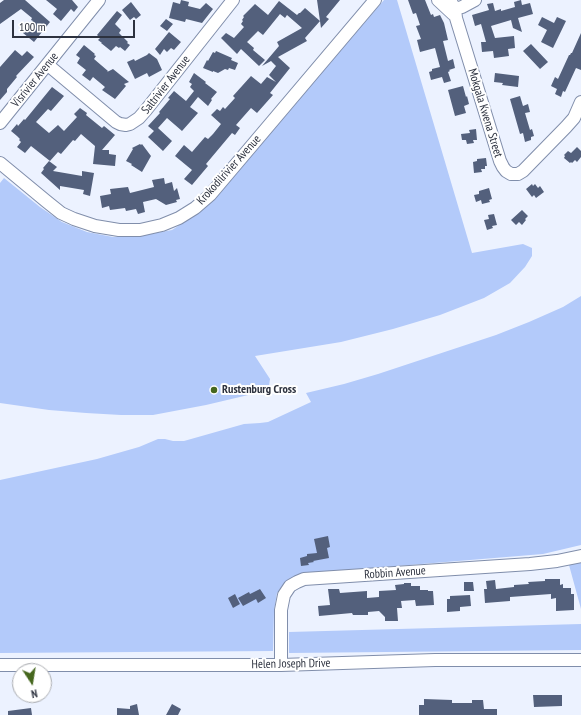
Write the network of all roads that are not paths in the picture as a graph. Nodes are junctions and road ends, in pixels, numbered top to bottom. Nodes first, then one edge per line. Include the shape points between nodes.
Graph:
1 (99, 0) edge
2 (233, 0) edge
3 (375, 0) edge
4 (475, 0) edge
5 (449, 7) edge
6 (48, 65) junction
7 (581, 102) edge
8 (0, 123) edge
9 (0, 162) edge
10 (581, 556) edge
11 (581, 660) edge
12 (281, 664) junction
13 (0, 665) edge

1 - 6 street, Visrivier Avenue
2 - 6 street, Saltrivier Avenue via 146,110 130,124 116,122
3 - 9 street, Krokodilrivier Avenue via 210,194 179,218 140,230 95,226 61,213
4 - 5 street, Mokgala Kwena Street via 462,8
5 - 7 street, Mokgala Kwena Street via 500,162 506,171 511,174 524,171 570,123
6 - 8 street, Visrivier Avenue
10 - 12 street, Robbin Avenue via 557,562 304,579 290,586 282,601
11 - 12 street, Helen Joseph Drive
12 - 13 street, Helen Joseph Drive

